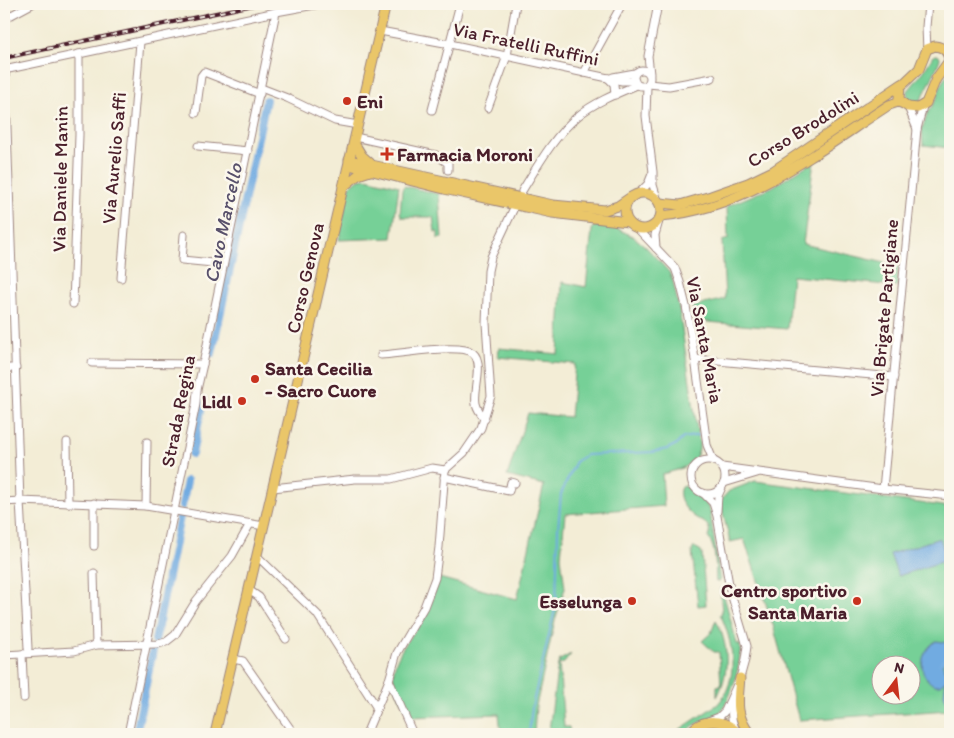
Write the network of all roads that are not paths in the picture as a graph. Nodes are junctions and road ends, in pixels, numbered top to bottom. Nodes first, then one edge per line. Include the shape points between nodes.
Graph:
1 (32, 4) edge
2 (320, 4) edge
3 (386, 4) edge
4 (460, 4) edge
5 (516, 4) edge
6 (622, 4) edge
7 (658, 4) edge
8 (928, 4) edge
9 (276, 12) junction
10 (4, 19) edge
11 (926, 27) junction
12 (380, 31) junction
13 (140, 42) junction
14 (450, 44) junction
15 (936, 46) junction
16 (926, 50) junction
17 (948, 50) edge
18 (79, 54) junction
19 (507, 56) junction
20 (648, 56) junction
21 (949, 62) edge
22 (5, 70) edge
23 (637, 72) junction
24 (584, 73) junction
25 (607, 77) junction
26 (712, 78) dead end
27 (643, 82) junction
28 (902, 84) junction
29 (260, 91) junction
30 (615, 95) junction
31 (906, 106) junction
32 (923, 106) junction
33 (488, 108) dead end
34 (432, 110) dead end
35 (196, 113) dead end
36 (358, 125) junction
37 (917, 129) junction
38 (354, 140) junction
39 (198, 146) dead end
40 (248, 151) junction
41 (349, 163) junction
42 (371, 168) junction
43 (448, 170) dead end
44 (653, 172) junction
45 (343, 187) junction
46 (522, 191) dead end
47 (635, 195) junction
48 (658, 201) junction
49 (513, 210) dead end
50 (660, 219) junction
51 (628, 222) junction
52 (638, 229) junction
53 (184, 235) dead end
54 (656, 248) junction
55 (223, 264) junction
56 (121, 278) dead end
57 (73, 304) dead end
58 (381, 356) dead end
59 (695, 359) junction
60 (92, 364) dead end
61 (203, 364) junction
62 (4, 368) edge
63 (16, 368) junction
64 (894, 377) junction
65 (484, 419) junction
66 (67, 442) dead end
67 (147, 442) dead end
68 (707, 445) junction
69 (704, 460) junction
70 (713, 460) junction
71 (722, 467) junction
72 (760, 472) junction
73 (445, 474) junction
74 (515, 483) dead end
75 (723, 485) junction
76 (273, 488) junction
77 (883, 489) junction
78 (703, 493) junction
79 (950, 496) edge
80 (20, 501) junction
81 (4, 502) edge
82 (68, 503) junction
83 (94, 503) junction
84 (146, 506) junction
85 (174, 510) junction
86 (717, 516) junction
87 (250, 524) junction
88 (264, 526) junction
89 (94, 546) dead end
90 (257, 556) junction
91 (94, 573) dead end
92 (249, 590) junction
93 (286, 639) dead end
94 (147, 644) junction
95 (96, 645) junction
96 (28, 648) dead end
97 (22, 654) junction
98 (4, 655) edge
99 (233, 659) junction
100 (389, 680) junction
101 (739, 681) junction
102 (24, 698) dead end
103 (378, 708) junction
104 (705, 722) junction
105 (738, 732) edge
106 (128, 734) edge
107 (215, 734) edge
108 (294, 734) edge
109 (366, 734) edge
110 (413, 734) edge
111 (689, 734) edge
112 (750, 734) edge

1 - 10 street
2 - 9 street
3 - 12 main road, Corso Genova
4 - 14 street
5 - 19 street
6 - 24 street
7 - 20 street
8 - 11 street
9 - 13 street
9 - 29 street, Strada Regina
11 - 15 street
11 - 16 street
12 - 14 street, Via Fratelli Ruffini
12 - 36 main road, Corso Genova
13 - 18 street
13 - 56 street, Via Aurelio Saffi
14 - 19 street, Via Fratelli Ruffini
14 - 34 street
15 - 16 main road
15 - 17 main road
16 - 28 main road, Corso Brodolini via 919,68
17 - 21 main road
18 - 22 street
18 - 57 street, Via Daniele Manin
19 - 24 street, Via Fratelli Ruffini
19 - 33 street
20 - 23 street
20 - 27 street
21 - 32 main road via 936,79
22 - 63 street
23 - 25 street, Via Fratelli Ruffini
23 - 27 street
23 - 27 street via 644,70
24 - 25 street, Via Fratelli Ruffini
25 - 27 street, Via Fratelli Ruffini
25 - 30 street via 616,88
26 - 27 street via 669,86
27 - 30 street
27 - 44 street
28 - 31 main road via 898,95
28 - 48 main road, Corso Brodolini via 773,171 680,205
29 - 35 street via 204,72 200,76
29 - 36 street via 287,98 335,121
29 - 40 street, Strada Regina
30 - 46 street via 579,116 559,135
31 - 32 main road, Corso Brodolini
31 - 37 street, Via Brigate Partigiane
31 - 50 main road, Corso Brodolini via 898,102 889,105 751,191
32 - 37 street, Via Brigate Partigiane
36 - 38 main road, Corso Genova
37 - 64 street, Via Brigate Partigiane
38 - 41 main road, Corso Genova
38 - 42 main road
38 - 43 street via 436,155 448,163
39 - 40 street
40 - 55 street, Strada Regina
41 - 42 main road
41 - 45 main road, Corso Genova
42 - 45 main road
42 - 47 main road via 562,206 610,210
42 - 51 main road via 552,213
44 - 47 street via 648,184
44 - 48 street
45 - 76 main road, Corso Genova
47 - 48 main road, Corso Brodolini via 649,193
47 - 51 main road via 626,204
48 - 50 main road via 662,210
49 - 65 street via 491,257 488,271 486,323 491,396
50 - 52 main road, Corso Brodolini via 650,228
50 - 54 street via 655,235
51 - 52 main road
52 - 54 street, Via Santa Maria
53 - 55 street via 182,260
54 - 59 street, Via Santa Maria via 675,268 680,282
55 - 61 street, Strada Regina
58 - 65 street via 445,349 473,353 478,368 474,403
59 - 64 street
59 - 68 street, Via Santa Maria
60 - 61 street
61 - 85 street, Strada Regina
62 - 63 street
63 - 80 street
64 - 77 street, Via Brigate Partigiane
65 - 73 street via 464,453
66 - 82 street
67 - 84 street
68 - 69 street, Via Santa Maria
68 - 70 street, Via Santa Maria
69 - 70 street
69 - 78 street, Via Santa Maria via 695,466 691,478 697,490
70 - 71 street
71 - 72 street
71 - 75 street, Via Santa Maria via 726,478
72 - 75 street
72 - 77 street
73 - 74 street via 509,492 511,482
73 - 76 street via 432,468 391,479 355,479
73 - 100 street via 434,578 424,607 397,653
75 - 78 street via 714,493
75 - 86 street, Via Santa Maria via 718,496
76 - 88 main road, Corso Genova
77 - 79 street
78 - 86 street, Via Santa Maria via 713,503
80 - 81 street
80 - 82 street
80 - 96 street
82 - 83 street
83 - 84 street
83 - 89 street
84 - 85 street
85 - 87 street
85 - 94 street, Strada Regina
86 - 101 street, Via Santa Maria via 730,590 746,646
87 - 88 street
87 - 94 street via 232,556 196,601 175,635 163,644
88 - 90 main road, Corso Genova
90 - 92 main road, Corso Genova
90 - 103 street via 317,614
91 - 95 street
92 - 93 street via 259,597
92 - 99 main road, Corso Genova
94 - 95 street
94 - 106 street, Strada Regina
95 - 97 street via 74,651
97 - 98 street
97 - 102 street
99 - 107 main road, Corso Genova
99 - 108 street via 244,661
100 - 103 street
100 - 110 street
101 - 104 street, Via Santa Maria via 725,711
101 - 105 street, Via Santa Maria via 731,714
101 - 112 main road via 738,709 742,724
103 - 109 street
104 - 105 main road via 721,722
104 - 111 main road

